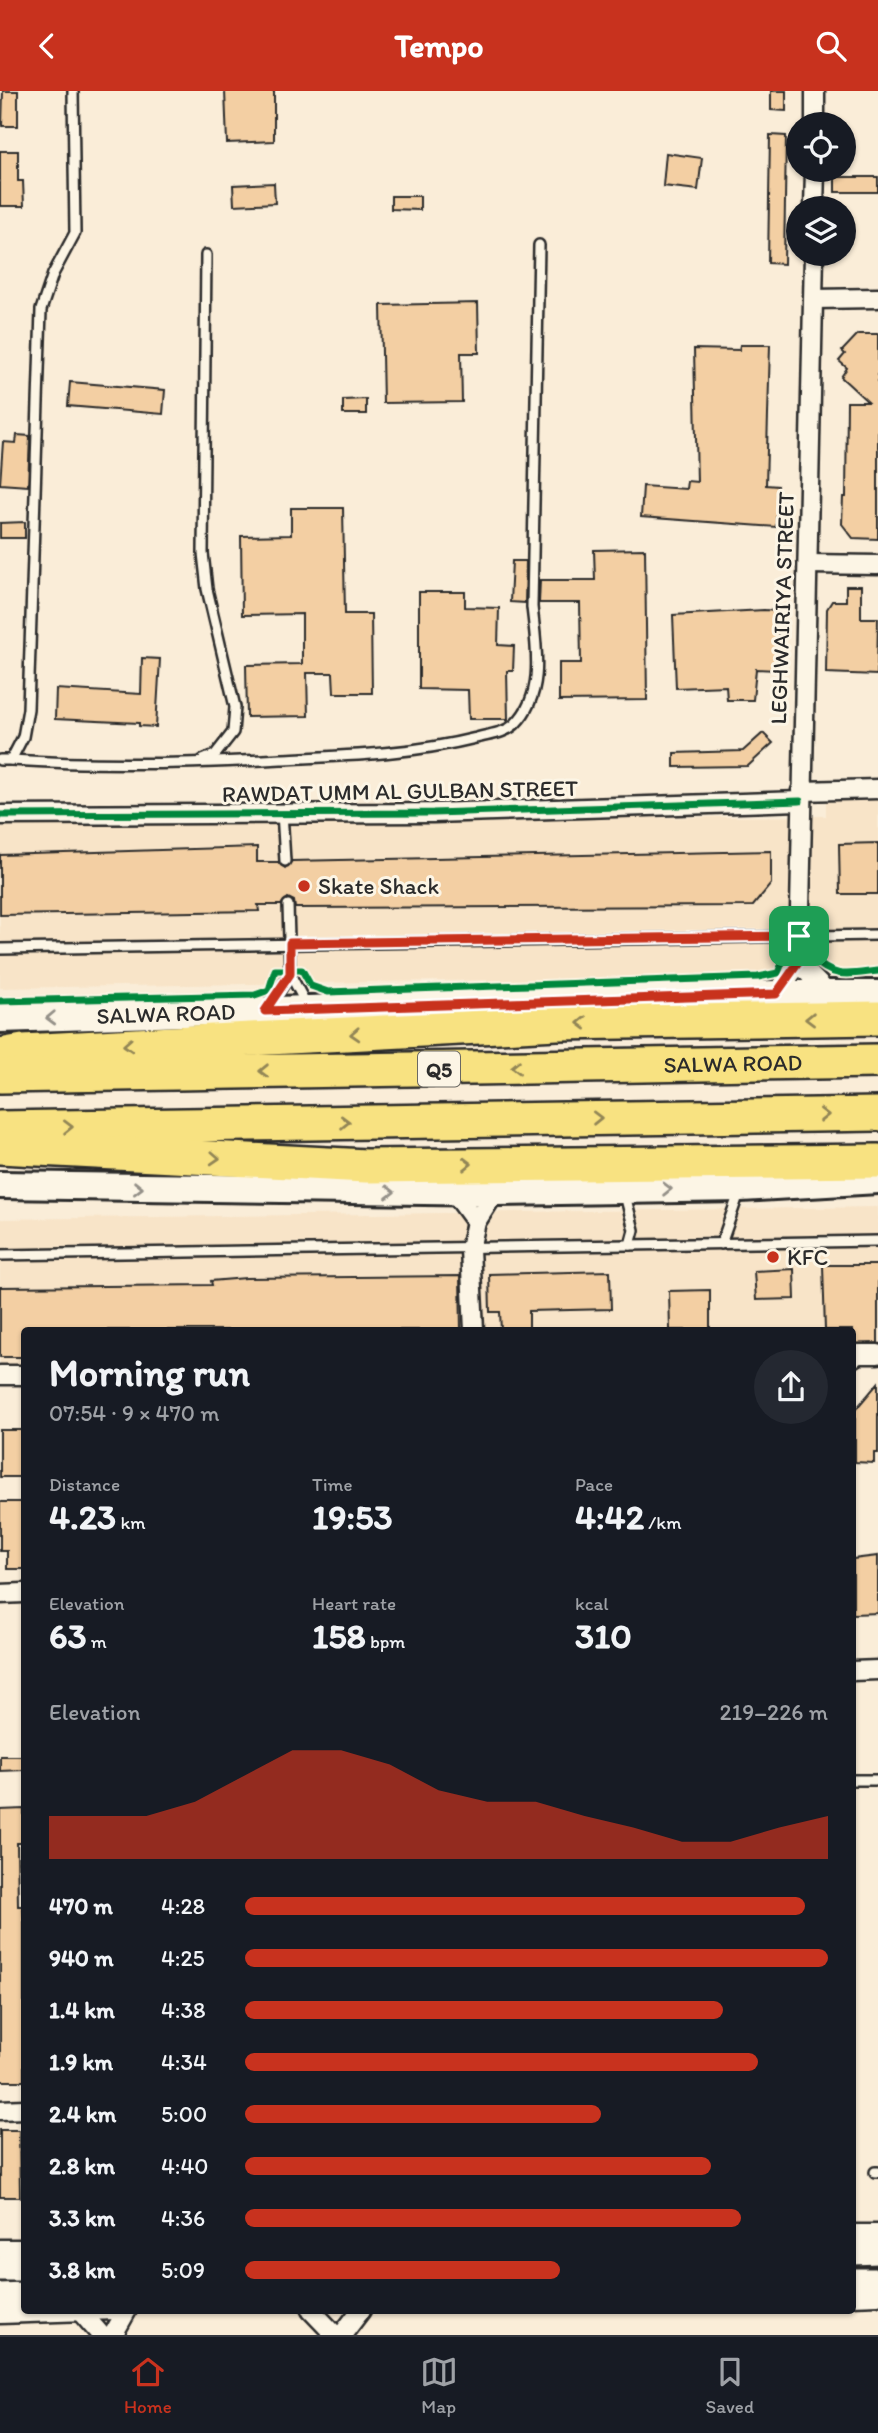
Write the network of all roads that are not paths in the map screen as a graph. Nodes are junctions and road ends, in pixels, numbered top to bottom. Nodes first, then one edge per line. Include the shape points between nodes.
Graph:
1 (73, 91) edge
2 (815, 91) edge
3 (815, 112) edge
4 (539, 245) dead end
5 (206, 255) dead end
6 (814, 266) edge
7 (878, 298) edge
8 (814, 299) junction
9 (808, 564) junction
10 (878, 565) edge
11 (0, 760) edge
12 (11, 760) junction
13 (195, 764) junction
14 (878, 789) edge
15 (800, 796) junction
16 (282, 812) junction
17 (0, 815) edge
18 (285, 861) dead end
19 (288, 905) dead end
20 (878, 935) edge
21 (799, 936) junction
22 (290, 943) junction
23 (0, 949) edge
24 (798, 963) junction
25 (290, 974) junction
26 (828, 993) junction
27 (776, 994) junction
28 (878, 994) edge
29 (312, 1010) junction
30 (265, 1011) junction
31 (878, 1018) edge
32 (0, 1019) edge
33 (0, 1055) edge
34 (878, 1061) edge
35 (0, 1076) edge
36 (878, 1114) edge
37 (0, 1128) edge
38 (0, 1147) edge
39 (878, 1161) edge
40 (878, 1180) edge
41 (0, 1185) edge
42 (741, 1188) junction
43 (624, 1190) junction
44 (454, 1192) junction
45 (495, 1192) junction
46 (476, 1222) junction
47 (878, 1241) edge
48 (721, 1244) junction
49 (630, 1245) junction
50 (470, 1249) junction
51 (0, 1255) edge
52 (474, 1327) edge
53 (878, 1354) edge
54 (856, 1355) edge
55 (0, 1375) edge
56 (21, 1375) edge
57 (21, 1593) edge
58 (0, 1594) edge
59 (878, 1670) edge
60 (856, 1671) edge
61 (856, 1780) edge
62 (878, 1780) edge
63 (21, 2109) edge
64 (0, 2110) edge
65 (859, 2235) edge
66 (21, 2251) edge
67 (878, 2252) edge
68 (7, 2263) edge
69 (856, 2280) edge
70 (878, 2280) edge
71 (21, 2294) edge
72 (0, 2295) edge
73 (878, 2295) edge
74 (856, 2296) edge
75 (21, 2313) edge
76 (0, 2314) edge
77 (83, 2314) edge
78 (125, 2314) edge
79 (315, 2314) edge
80 (359, 2314) edge
81 (101, 2335) edge
82 (113, 2335) edge
83 (335, 2335) edge
84 (342, 2335) edge

1 - 12 lane via 75,233 53,274 41,310 28,709 23,737
2 - 3 street
4 - 13 lane via 532,607 538,657 529,705 506,731 445,746
5 - 13 lane via 202,553 235,707 233,732 226,744
6 - 8 street, LEGHWAIRIYA STREET
7 - 8 street
8 - 9 street, LEGHWAIRIYA STREET
9 - 10 street
9 - 15 street, LEGHWAIRIYA STREET
11 - 12 lane
12 - 13 lane
14 - 15 street, RAWDAT UMM AL GULBAN STREET
15 - 16 street, RAWDAT UMM AL GULBAN STREET via 433,813
15 - 21 street, LEGHWAIRIYA STREET
16 - 17 street, RAWDAT UMM AL GULBAN STREET
16 - 18 lane
19 - 22 lane
20 - 21 lane
21 - 22 lane
21 - 24 street, LEGHWAIRIYA STREET
22 - 23 lane
22 - 25 lane
24 - 26 street
24 - 27 street
25 - 29 lane
25 - 30 lane
26 - 27 main road, SALWA ROAD
26 - 28 main road, SALWA ROAD
27 - 29 main road, SALWA ROAD
29 - 30 main road, SALWA ROAD
30 -> 32 main road, SALWA ROAD
31 -> 33 highway via 557,1023
34 -> 35 highway, SALWA ROAD / Q5
37 -> 36 highway
38 -> 39 highway via 366,1166
40 - 42 main road
41 -> 44 main road
43 -> 42 main road
42 - 48 lane
43 - 45 main road
43 - 49 lane via 634,1230
44 - 45 main road
44 - 46 street
45 - 46 street
46 - 50 street
47 - 48 lane
48 - 49 lane
49 - 50 lane
50 - 51 lane
50 - 52 street
53 - 54 street
55 - 56 street
57 - 58 street
59 - 60 street
61 - 62 lane
63 - 64 street
65 - 67 street
66 - 68 street
69 - 70 street
71 - 72 street
73 - 74 street
75 - 76 street
77 - 81 street
78 - 82 street
79 - 83 street
80 - 84 street

